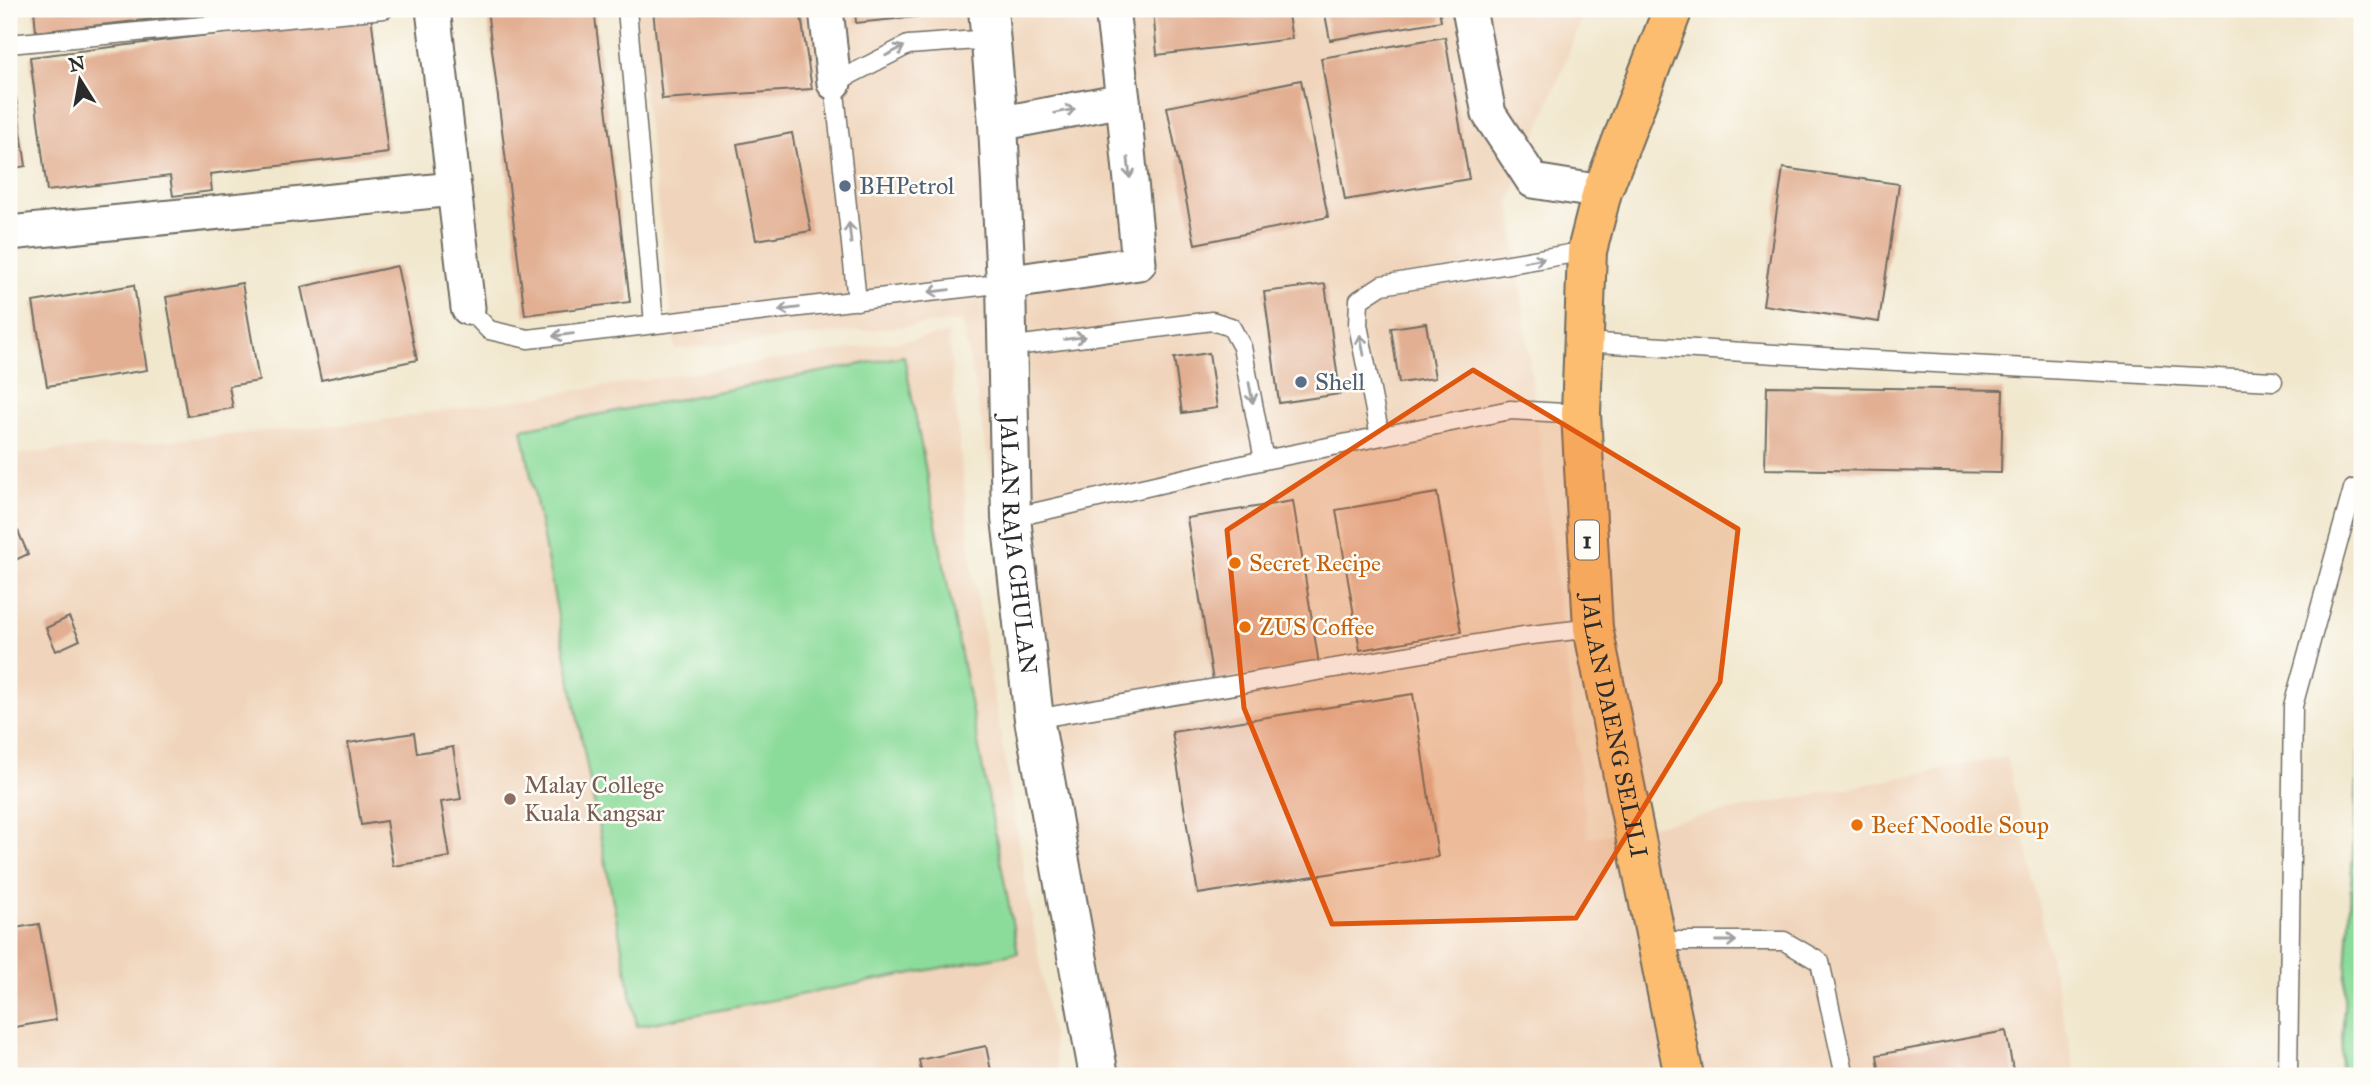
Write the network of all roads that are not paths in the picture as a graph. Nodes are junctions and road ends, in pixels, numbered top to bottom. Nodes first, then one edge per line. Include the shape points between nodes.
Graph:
1 (384, 9) edge
2 (433, 9) edge
3 (627, 9) edge
4 (826, 9) edge
5 (1112, 9) edge
6 (1469, 9) edge
7 (1672, 9) edge
8 (989, 24) edge
9 (9, 44) edge
10 (834, 83) junction
11 (1123, 100) junction
12 (998, 124) junction
13 (454, 189) junction
14 (1602, 192) junction
15 (9, 233) edge
16 (1587, 251) junction
17 (1006, 283) junction
18 (857, 301) junction
19 (468, 308) joint
20 (654, 324) junction
21 (1583, 342) junction
22 (1007, 347) junction
23 (2273, 381) dead end
24 (1581, 414) junction
25 (1380, 436) junction
26 (1264, 460) junction
27 (2353, 489) dead end
28 (1011, 518) junction
29 (1593, 628) junction
30 (1034, 719) junction
31 (1657, 942) junction
32 (1099, 1076) edge
33 (1684, 1076) edge
34 (1845, 1076) edge
35 (2288, 1076) edge

1 - 9 lane
2 - 13 street
3 - 20 lane
4 - 10 street
5 - 11 street
6 - 14 street via 1489,114 1533,181
7 - 14 highway, JALAN DAENG SELILI / 1
10 -> 8 lane via 908,45
8 - 12 street, JALAN RAJA CHULAN
18 -> 10 lane
12 -> 11 street
11 -> 17 street via 1139,263
12 - 17 street, JALAN RAJA CHULAN
13 - 15 street
13 - 19 street
14 - 16 highway, JALAN DAENG SELILI / 1
16 - 21 highway, JALAN DAENG SELILI / 1
25 -> 16 lane via 1358,325 1359,300 1382,285
17 -> 18 lane
17 - 22 street, JALAN RAJA CHULAN
18 -> 20 lane
20 -> 19 lane via 528,339 489,330
21 - 23 lane
21 - 24 highway, JALAN DAENG SELILI / 1
22 -> 26 lane via 1212,321 1231,327 1242,347
22 - 28 street, JALAN RAJA CHULAN
24 - 25 lane via 1510,410
24 - 29 highway, JALAN DAENG SELILI / 1
25 - 26 lane
26 - 28 lane
27 - 35 lane via 2293,706
28 - 30 street, JALAN RAJA CHULAN
29 - 30 lane
29 - 31 highway, JALAN DAENG SELILI / 1
30 - 32 street, JALAN RAJA CHULAN
31 - 33 highway, JALAN DAENG SELILI / 1
31 -> 34 lane via 1784,941 1820,962

